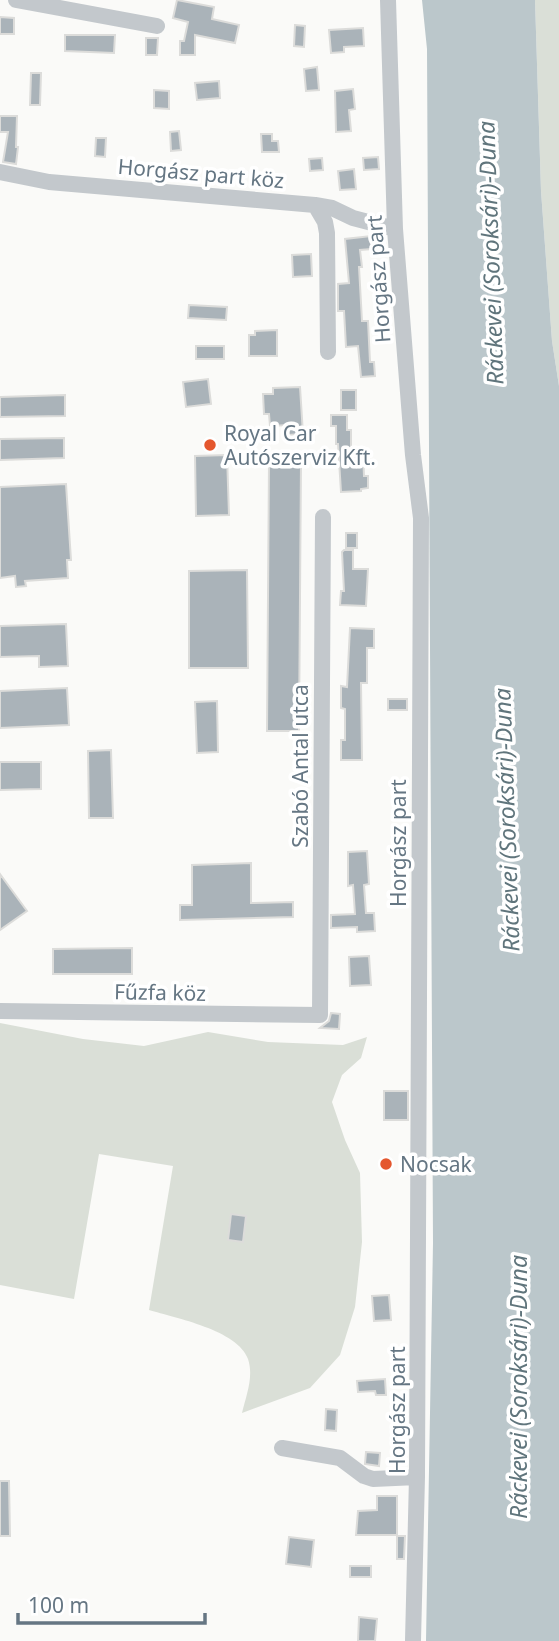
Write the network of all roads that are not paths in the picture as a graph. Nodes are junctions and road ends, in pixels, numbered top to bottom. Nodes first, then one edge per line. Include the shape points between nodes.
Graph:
1 (16, 0) edge
2 (388, 0) edge
3 (157, 26) dead end
4 (0, 172) edge
5 (315, 205) junction
6 (395, 229) junction
7 (328, 352) dead end
8 (323, 517) dead end
9 (0, 1011) edge
10 (320, 1015) joint
11 (282, 1448) dead end
12 (417, 1477) junction
13 (413, 1641) edge

1 - 3 street
2 - 6 street, Horgász part
4 - 5 street, Horgász part köz via 49,182
5 - 6 street, Horgász part köz
5 - 7 street via 327,233
6 - 12 street, Horgász part via 421,518
8 - 10 street, Szabó Antal utca
9 - 10 street, Fűzfa köz
11 - 12 street via 340,1458 373,1479
12 - 13 street, Horgász part

